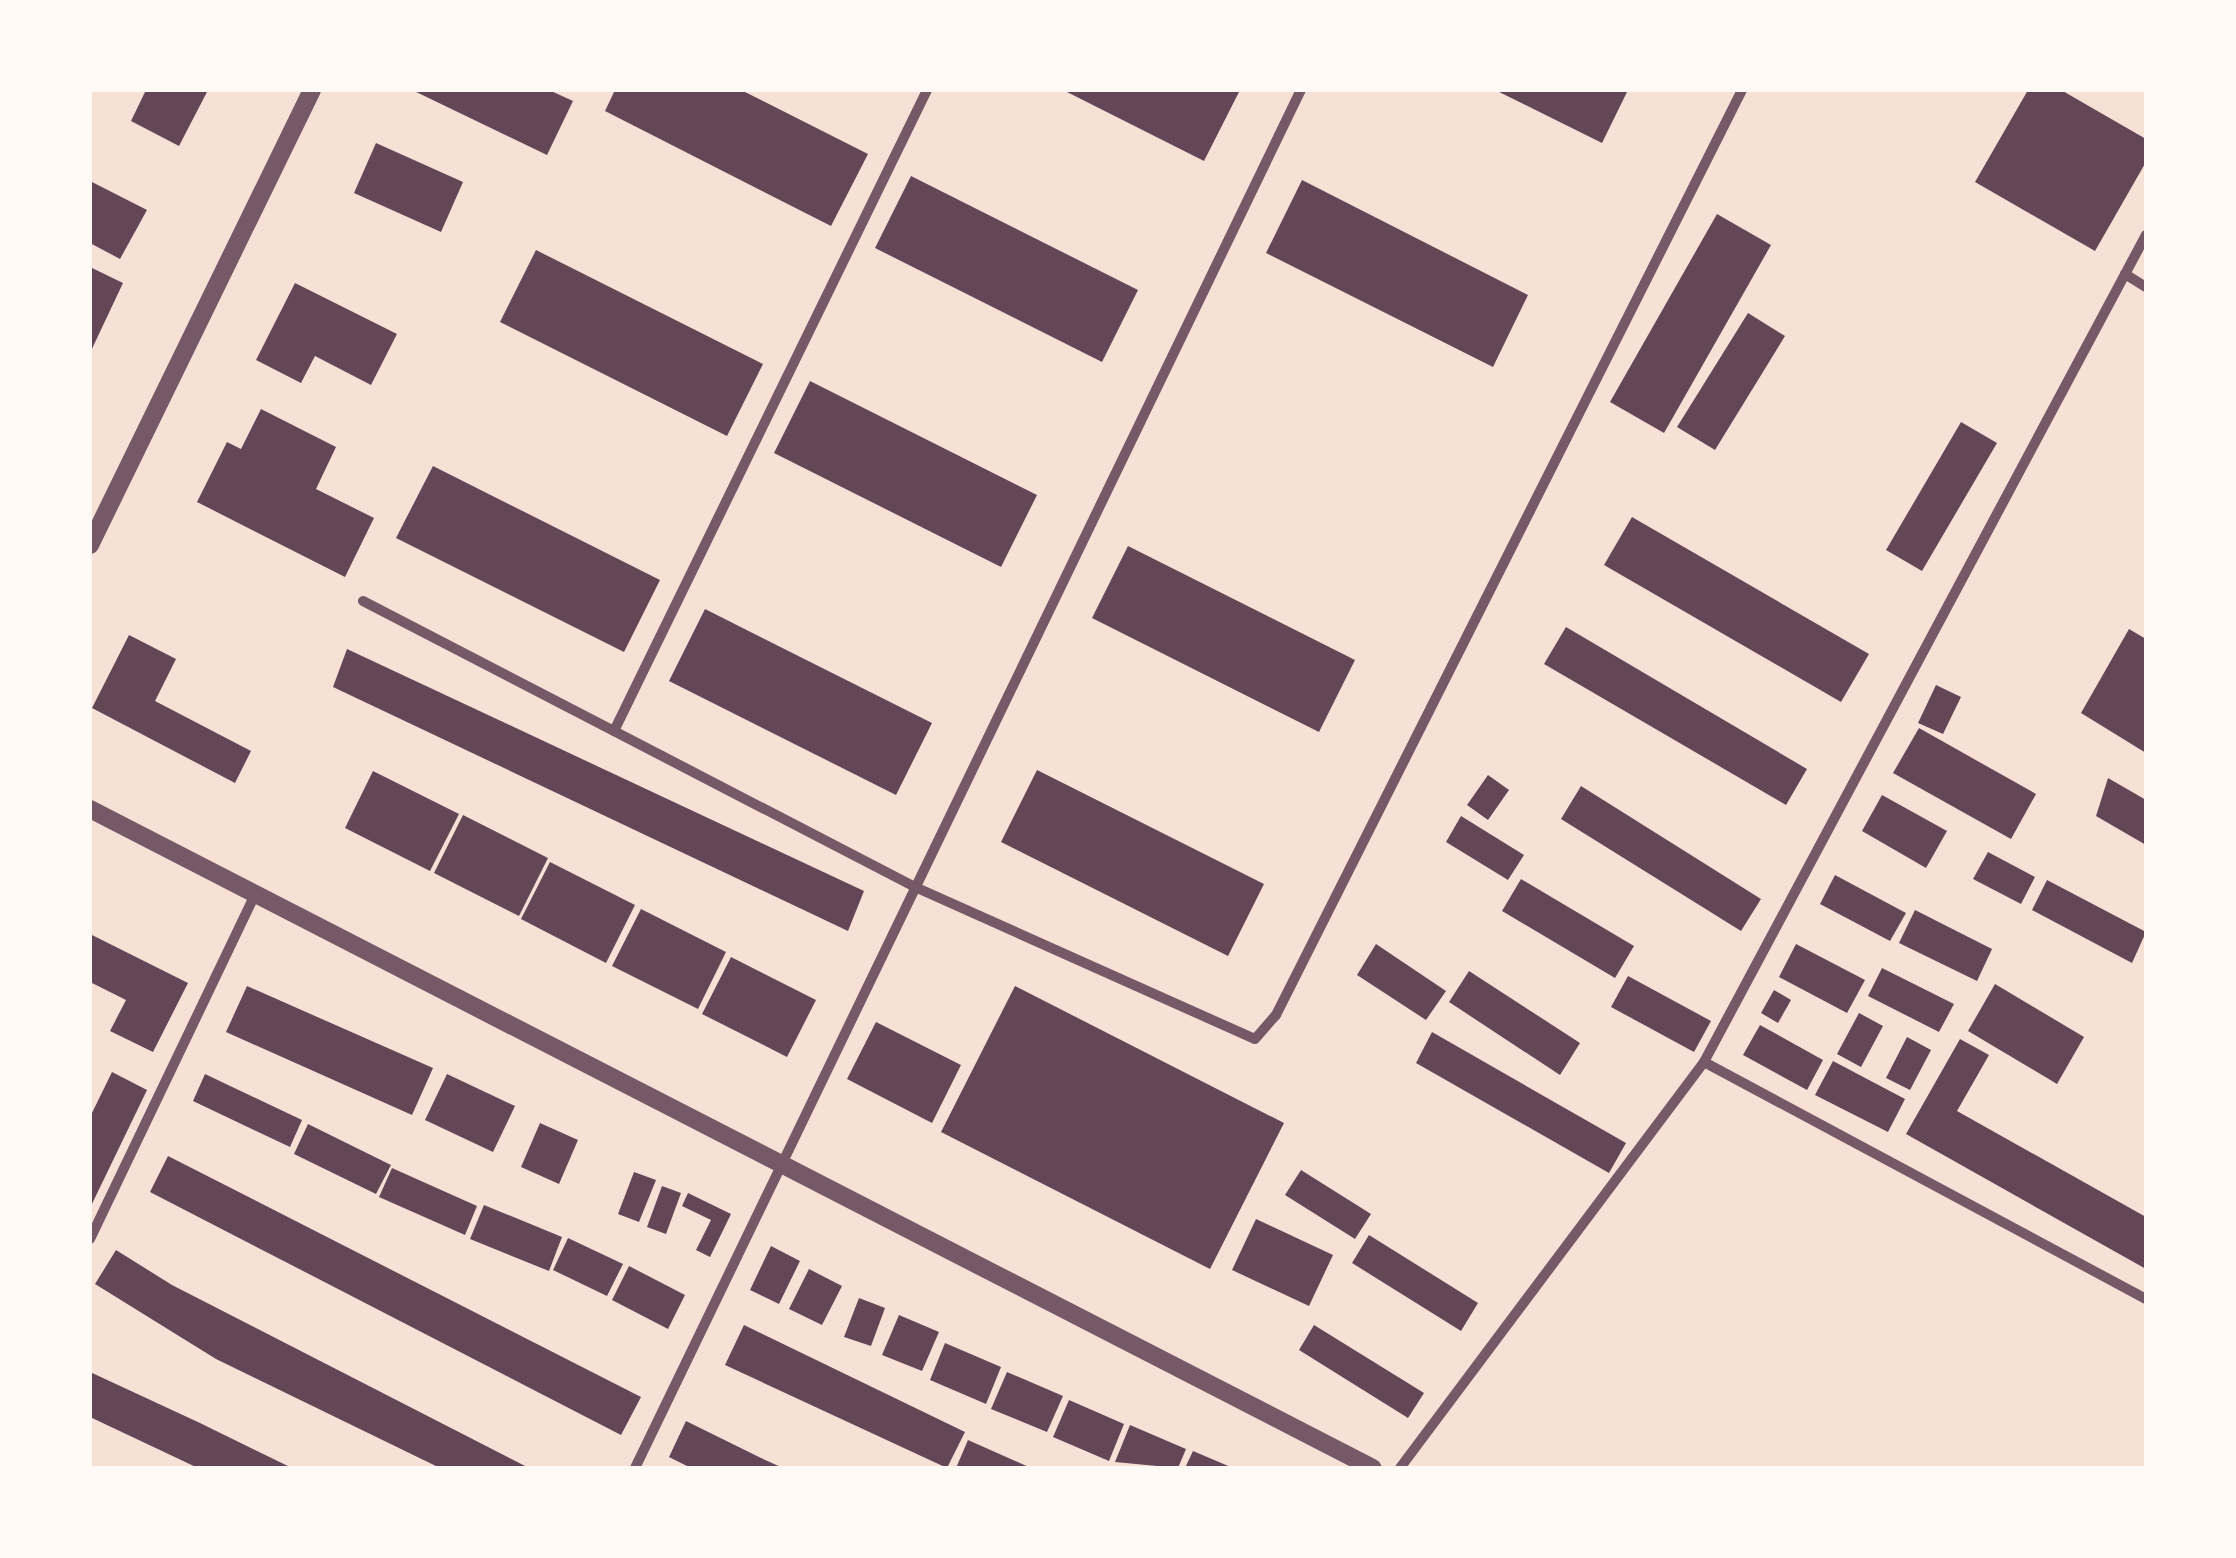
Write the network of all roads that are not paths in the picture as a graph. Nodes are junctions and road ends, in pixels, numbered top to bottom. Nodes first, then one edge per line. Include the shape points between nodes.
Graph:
1 (312, 90) edge
2 (928, 90) edge
3 (1302, 90) edge
4 (1742, 90) edge
5 (2146, 235) edge
6 (2124, 274) junction
7 (2146, 287) edge
8 (90, 546) edge
9 (363, 600) dead end
10 (614, 731) junction
11 (90, 809) edge
12 (915, 887) junction
13 (256, 893) junction
14 (1704, 1062) junction
15 (783, 1159) junction
16 (90, 1239) edge
17 (2146, 1299) edge
18 (635, 1468) edge
19 (1373, 1468) edge
20 (1400, 1468) edge

1 - 8 street
2 - 10 street
3 - 12 street
4 - 12 street via 1256,1040
5 - 6 street
6 - 7 street
6 - 14 street
9 - 10 street
10 - 12 street
11 - 13 street
12 - 15 street
13 - 15 street
13 - 16 street
14 - 17 street
14 - 20 street
15 - 18 street
15 - 19 street

